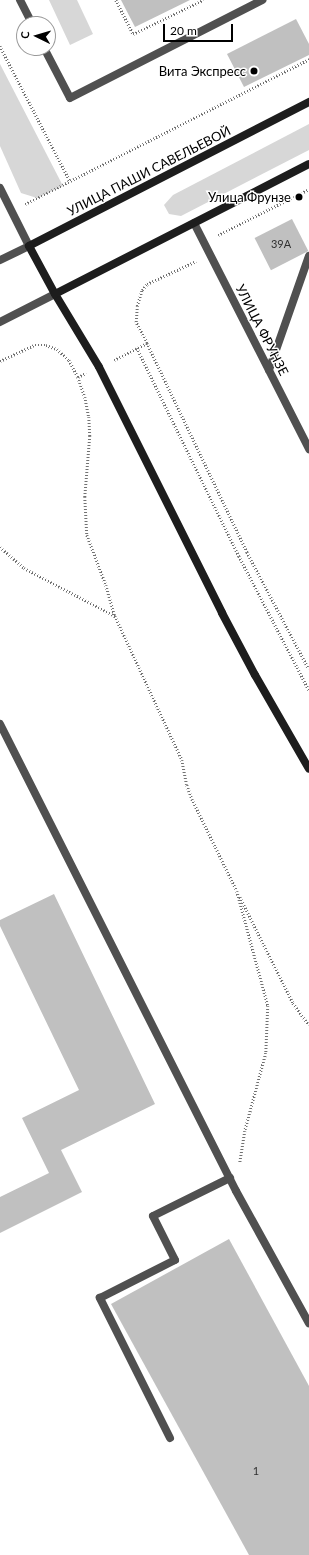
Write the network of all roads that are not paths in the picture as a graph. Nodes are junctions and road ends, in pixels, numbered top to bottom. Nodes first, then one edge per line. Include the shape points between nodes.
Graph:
1 (20, 0) edge
2 (262, 0) edge
3 (28, 16) edge
4 (48, 56) edge
5 (309, 102) edge
6 (309, 164) edge
7 (0, 188) edge
8 (194, 223) junction
9 (29, 246) junction
10 (309, 256) edge
11 (0, 260) edge
12 (55, 294) junction
13 (0, 322) edge
14 (269, 370) junction
15 (309, 449) edge
16 (0, 724) edge
17 (309, 768) edge
18 (230, 1178) junction
19 (309, 1323) edge
20 (170, 1438) dead end

1 - 3 street
2 - 4 street via 70,98
5 - 9 main road, УЛИЦА ПАШИ САВЕЛЬЕВОЙ
6 - 8 main road
7 - 9 street
8 - 12 main road
8 - 14 street, УЛИЦА ФРУНЗЕ
9 - 11 street, УЛИЦА ПАШИ САВЕЛЬЕВОЙ
9 - 12 main road
10 - 14 street
12 - 13 street
12 - 17 main road via 99,367 222,613 255,676
14 - 15 street, УЛИЦА ФРУНЗЕ
16 - 18 street
18 - 19 street
18 - 20 street via 153,1216 175,1260 100,1298

